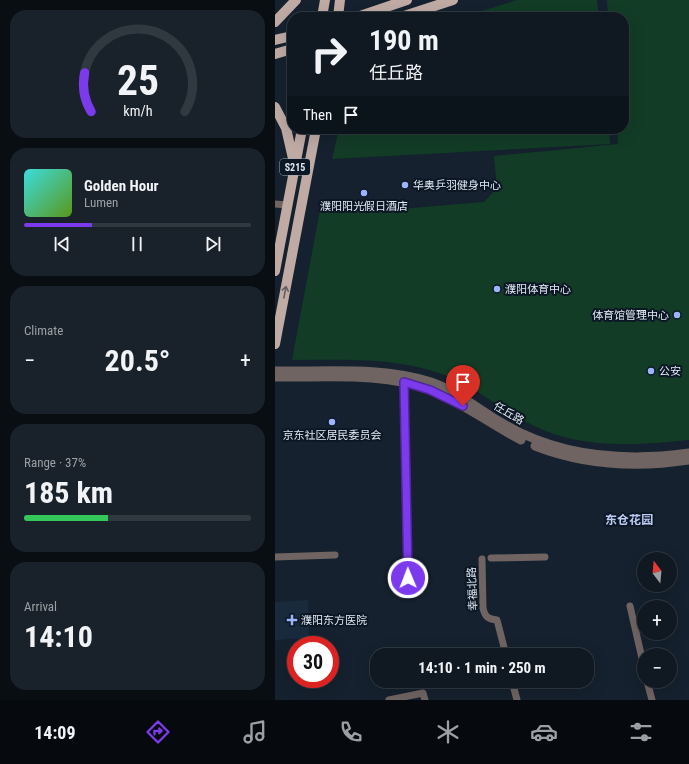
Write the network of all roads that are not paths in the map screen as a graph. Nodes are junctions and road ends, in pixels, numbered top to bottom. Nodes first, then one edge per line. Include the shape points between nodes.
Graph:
1 (296, 0) edge
2 (325, 0) edge
3 (340, 0) edge
4 (407, 0) edge
5 (452, 0) edge
6 (323, 12) edge
7 (339, 12) edge
8 (372, 12) edge
9 (416, 12) edge
10 (430, 12) edge
11 (275, 22) edge
12 (287, 37) edge
13 (275, 40) edge
14 (287, 50) edge
15 (275, 54) edge
16 (275, 107) edge
17 (287, 133) edge
18 (287, 134) edge
19 (301, 134) edge
20 (315, 134) edge
21 (319, 134) edge
22 (309, 162) junction
23 (295, 169) junction
24 (275, 204) edge
25 (287, 205) junction
26 (275, 270) edge
27 (275, 344) edge
28 (275, 371) edge
29 (275, 377) edge
30 (404, 382) junction
31 (689, 453) edge
32 (689, 460) edge
33 (335, 555) dead end
34 (275, 557) edge
35 (545, 557) dead end
36 (482, 558) dead end
37 (491, 558) dead end
38 (408, 578) dead end
39 (630, 606) dead end
40 (504, 648) edge
41 (640, 648) edge
42 (514, 688) edge
43 (649, 688) edge
44 (424, 696) edge
45 (389, 700) edge
46 (517, 700) edge
47 (652, 700) edge

1 - 11 main road
2 - 6 main road
3 - 7 main road
4 - 8 main road
5 - 9 main road
5 - 10 main road
12 - 13 main road
14 - 15 main road
16 - 17 main road
18 - 23 main road
19 - 23 main road, S215
20 - 22 main road, S215
21 - 22 main road
27 -> 22 main road, S215
23 - 25 main road, S215
24 - 25 street
25 - 26 main road, S215
28 - 31 street, 任丘路 via 382,372 410,376 455,393 525,436 551,446 598,456 627,458
29 - 30 street, 任丘路 via 382,379
30 - 32 street, 任丘路 via 452,399 498,428 549,451 575,458 624,465
30 - 38 street
33 - 34 street
35 - 37 street
36 - 40 street, 幸福北路 via 484,615 497,620
39 - 41 street
42 - 46 street
43 - 47 street
44 - 45 street

